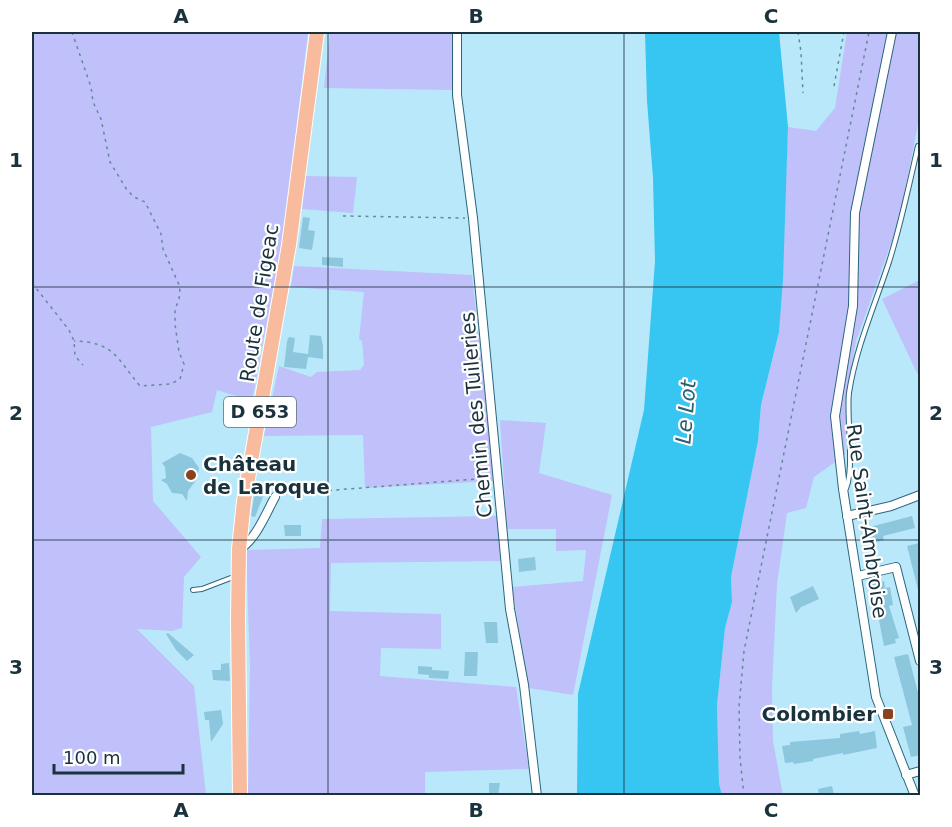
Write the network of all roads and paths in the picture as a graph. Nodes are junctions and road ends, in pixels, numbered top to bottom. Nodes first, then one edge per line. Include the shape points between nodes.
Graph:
1 (72, 32) edge
2 (317, 32) edge
3 (457, 32) edge
4 (798, 32) edge
5 (844, 32) edge
6 (869, 32) edge
7 (892, 32) edge
8 (834, 86) dead end
9 (803, 93) dead end
10 (921, 127) edge
11 (918, 146) joint
12 (343, 216) dead end
13 (473, 218) junction
14 (32, 283) edge
15 (74, 341) junction
16 (83, 365) dead end
17 (499, 477) junction
18 (844, 493) junction
19 (921, 495) edge
20 (274, 497) joint
21 (848, 516) junction
22 (240, 549) junction
23 (239, 574) junction
24 (858, 576) junction
25 (193, 590) dead end
26 (921, 661) edge
27 (921, 771) edge
28 (906, 775) junction
29 (240, 795) edge
30 (537, 795) edge
31 (744, 795) edge
32 (915, 795) edge

1 - 15 path via 101,119 110,162 127,190 145,202 180,287 175,324 184,364 180,379 171,384 140,386 112,350
2 - 22 main road, Route de Figeac / D 653 via 289,245 244,501
3 - 13 street, Chemin des Tuileries via 457,95
4 - 9 path
5 - 8 path
6 - 31 path via 744,651 739,707
7 - 18 street, Rue Saint-Ambroise via 855,213 853,306 835,416
10 - 11 path
11 - 18 lane via 901,224 860,345 849,394 848,487
12 - 13 path
13 - 17 street, Chemin des Tuileries
14 - 15 path
15 - 16 path via 75,356
17 - 20 path via 294,492
17 - 30 street, Chemin des Tuileries via 510,609
18 - 21 street, Rue Saint-Ambroise
19 - 21 street
20 - 22 street via 257,531
21 - 24 street, Rue Saint-Ambroise
22 - 23 main road, Route de Figeac / D 653
23 - 25 lane
23 - 29 main road, Route de Figeac / D 653
24 - 26 street via 896,567
24 - 28 street, Rue Saint-Ambroise via 876,697
27 - 28 street
28 - 32 street, Rue Saint-Ambroise

